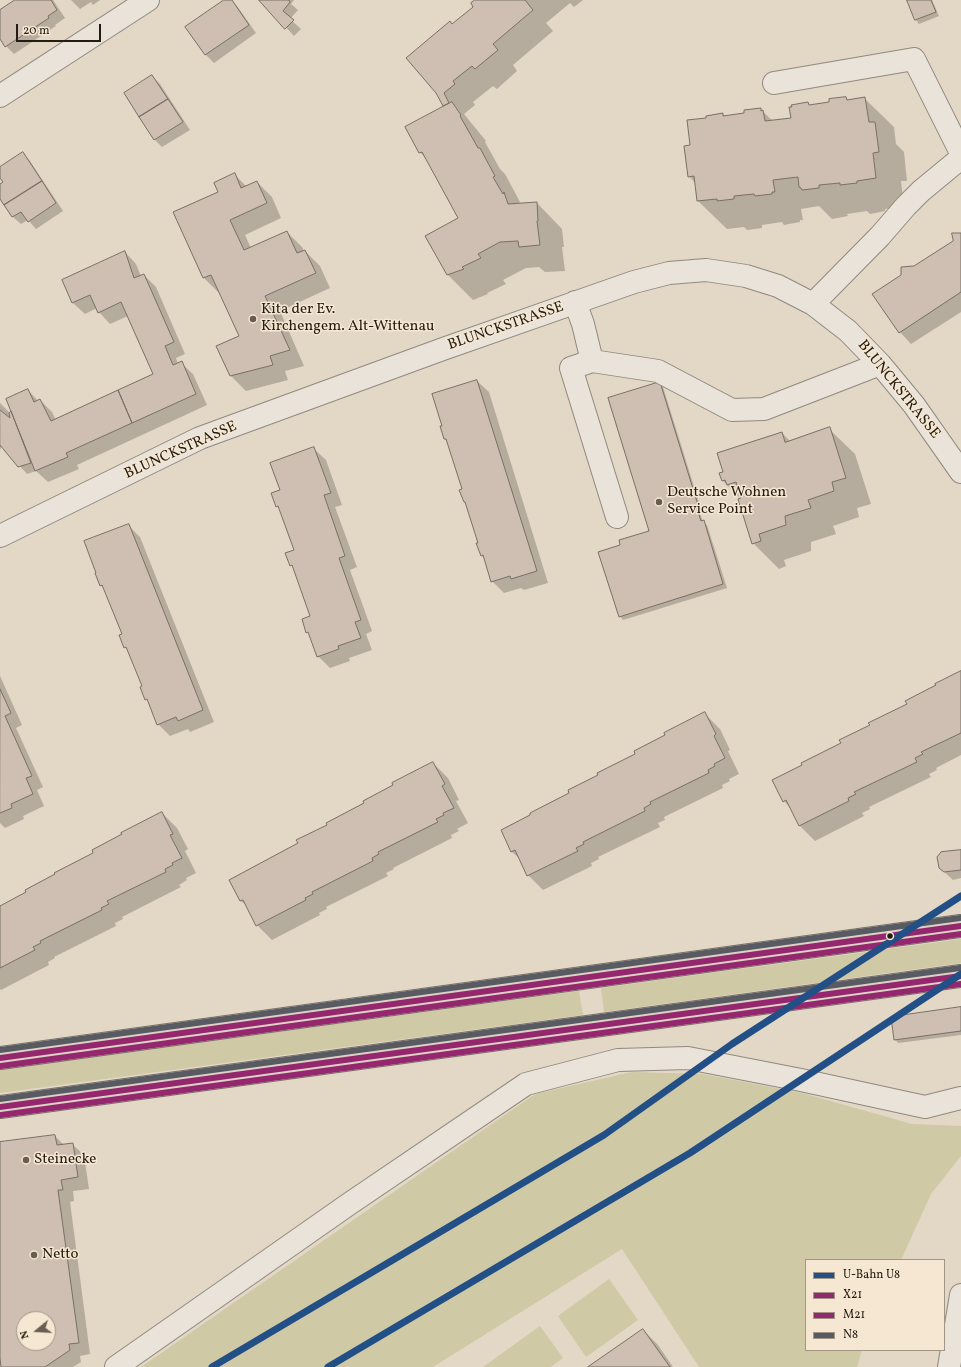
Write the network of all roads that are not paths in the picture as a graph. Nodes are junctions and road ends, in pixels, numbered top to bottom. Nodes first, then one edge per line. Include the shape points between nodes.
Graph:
1 (148, 0) edge
2 (774, 82) dead end
3 (0, 96) edge
4 (961, 153) edge
5 (961, 158) edge
6 (575, 302) junction
7 (813, 304) junction
8 (592, 361) junction
9 (880, 364) junction
10 (961, 472) edge
11 (617, 517) dead end
12 (0, 536) edge
13 (961, 926) edge
14 (961, 976) edge
15 (0, 1058) edge
16 (961, 1098) edge
17 (0, 1107) edge
18 (961, 1295) edge
19 (116, 1367) edge
20 (949, 1367) edge

1 - 3 street
2 - 4 street via 914,59
5 - 7 street via 921,191
6 - 7 street, BLUNCKSTRASSE via 669,273 706,270 746,276 778,286
6 - 8 street
6 - 12 street, BLUNCKSTRASSE via 200,438
7 - 9 street, BLUNCKSTRASSE via 848,331
8 - 9 street via 658,371 732,410 764,409
8 - 11 street via 571,368
9 - 10 street, BLUNCKSTRASSE via 914,405
13 - 15 main road
14 - 17 main road
16 - 19 street via 925,1107 688,1058 618,1060 526,1084
18 - 20 street

